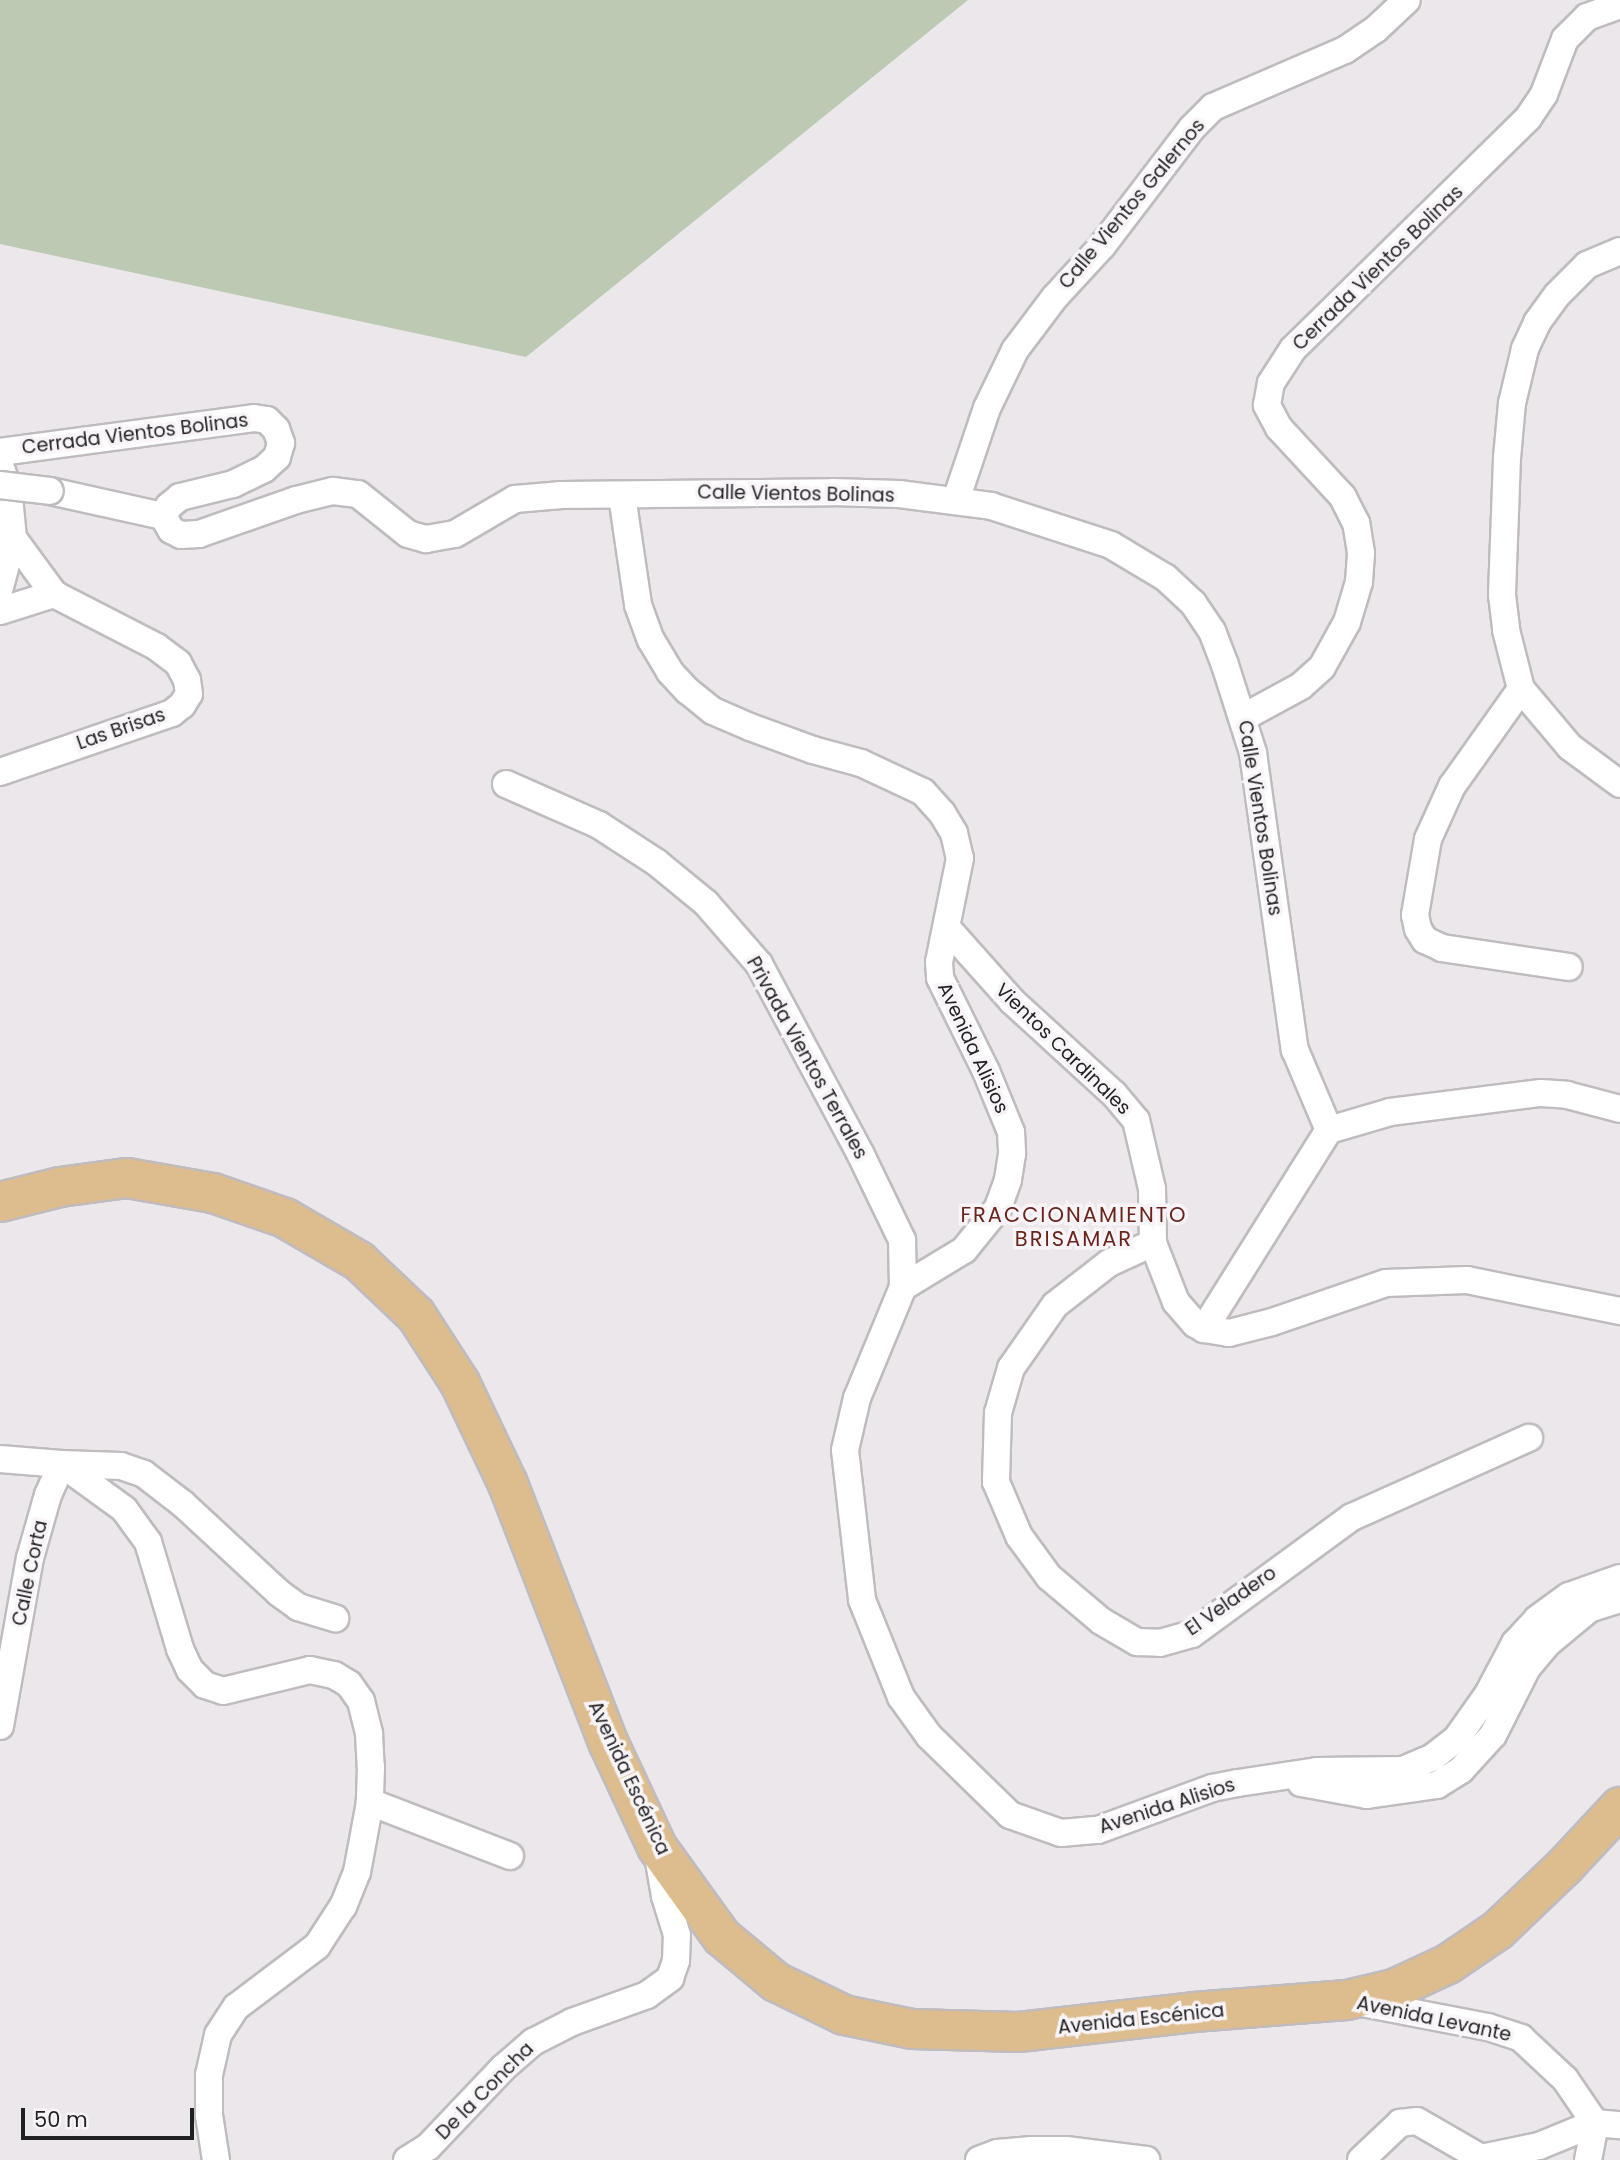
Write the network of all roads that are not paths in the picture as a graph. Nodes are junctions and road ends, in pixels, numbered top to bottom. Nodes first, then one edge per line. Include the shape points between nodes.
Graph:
1 (1407, 0) edge
2 (1620, 5) edge
3 (1620, 251) edge
4 (0, 452) edge
5 (0, 466) edge
6 (0, 485) edge
7 (622, 496) junction
8 (956, 500) junction
9 (163, 516) junction
10 (13, 538) junction
11 (0, 587) edge
12 (54, 594) junction
13 (0, 611) edge
14 (1521, 689) junction
15 (1244, 717) junction
16 (0, 772) edge
17 (506, 783) dead end
18 (1620, 784) edge
19 (947, 928) junction
20 (1569, 967) dead end
21 (1620, 1109) edge
22 (1329, 1130) junction
23 (0, 1202) edge
24 (1153, 1243) junction
25 (903, 1287) junction
26 (1620, 1311) edge
27 (1204, 1329) junction
28 (1529, 1438) dead end
29 (0, 1459) edge
30 (62, 1464) junction
31 (1620, 1578) edge
32 (1620, 1599) edge
33 (335, 1618) dead end
34 (0, 1726) edge
35 (1278, 1778) junction
36 (370, 1802) junction
37 (1620, 1807) edge
38 (657, 1847) junction
39 (510, 1856) dead end
40 (1347, 2000) junction
41 (1607, 2124) edge
42 (216, 2160) edge
43 (407, 2160) edge
44 (979, 2160) edge
45 (1146, 2160) edge
46 (1361, 2160) edge
47 (1588, 2160) edge

1 - 8 street, Calle Vientos Galernos via 1345,50 1213,107 1192,128 1015,350 987,408
2 - 15 street, Cerrada Vientos Bolinas via 1587,17 1565,39 1544,94 1528,118 1293,349 1271,383 1267,404 1279,428 1343,497 1356,523 1359,582 1347,622 1322,667 1301,686
3 - 14 street via 1587,265 1537,323 1525,349 1512,403 1502,595
4 - 9 street, Cerrada Vientos Bolinas via 254,418 267,420 276,429 281,443 277,457 264,469 233,484 180,497
5 - 10 street via 8,486
6 - 9 street, bridge
7 - 8 street, Calle Vientos Bolinas via 833,492
7 - 9 street via 515,499 455,534 426,540 408,534 358,494 333,491 199,534 181,536
7 - 19 street, Avenida Alisios via 638,605 670,672 713,711 813,750 861,763 923,792 954,833 960,858
8 - 15 street, Calle Vientos Bolinas via 990,506 1111,545 1166,578 1193,603 1212,631
10 - 11 street
10 - 12 street, Las Brisas
12 - 13 street
12 - 16 street, Las Brisas via 157,646 178,663 189,694 172,713
14 - 18 street via 1570,747
14 - 20 street via 1447,797 1428,838 1415,915 1425,940 1442,948
15 - 22 street, Calle Vientos Bolinas via 1295,1050
17 - 25 street, Privada Vientos Terrales via 599,825 656,862 706,903 759,964 902,1240
19 - 24 street, Vientos Cardinales via 1012,1002 1114,1094 1136,1120 1152,1188
19 - 25 street, Avenida Alisios via 940,978 1011,1132 1012,1154 998,1208 964,1250
21 - 22 street via 1541,1093 1390,1112
22 - 27 street
23 - 38 main road, Avenida Escénica via 60,1187 127,1178 213,1193 285,1218 359,1261 416,1315 460,1382 508,1484 609,1744
24 - 27 street, Vientos Cardinales via 1176,1302
24 - 28 street, El Veladero via 1109,1263 1055,1306 1011,1368 998,1413 996,1482 1019,1536 1049,1577 1101,1621 1137,1642 1160,1643 1192,1634 1353,1517
25 - 35 street, Avenida Alisios via 857,1398 845,1450 862,1600 901,1697 929,1736 1010,1815 1061,1833 1098,1830 1212,1788
26 - 27 street via 1454,1280 1386,1283 1229,1333
29 - 30 street
30 - 33 street via 121,1466 144,1474 279,1594 299,1607
30 - 34 street, Calle Corta via 30,1558
30 - 36 street via 124,1509 148,1542 180,1649 190,1670 205,1685 223,1691 310,1670 349,1684 361,1701 369,1734
31 - 35 street, Avenida Alisios via 1569,1596 1538,1619 1515,1643 1488,1694 1457,1738 1433,1757 1403,1770 1317,1771
32 - 35 street, Avenida Alisios via 1589,1609 1548,1643 1527,1668 1493,1735 1461,1770 1437,1785 1367,1795
36 - 39 street
36 - 42 street via 357,1872 343,1906 317,1946 236,2007 218,2035 209,2076
37 - 40 main road, Avenida Escénica via 1498,1930 1448,1965 1394,1989
38 - 40 main road, Avenida Escénica via 722,1937 776,1982 844,2015 912,2029 1019,2032
38 - 43 street, De la Concha via 677,1935 670,1978 647,1995 572,2022 533,2042 438,2138
40 - 41 street, Avenida Levante via 1488,2027 1521,2038
41 - 46 street via 1539,2146 1481,2158 1417,2120 1400,2123
41 - 47 street
44 - 45 street via 997,2153 1032,2150

